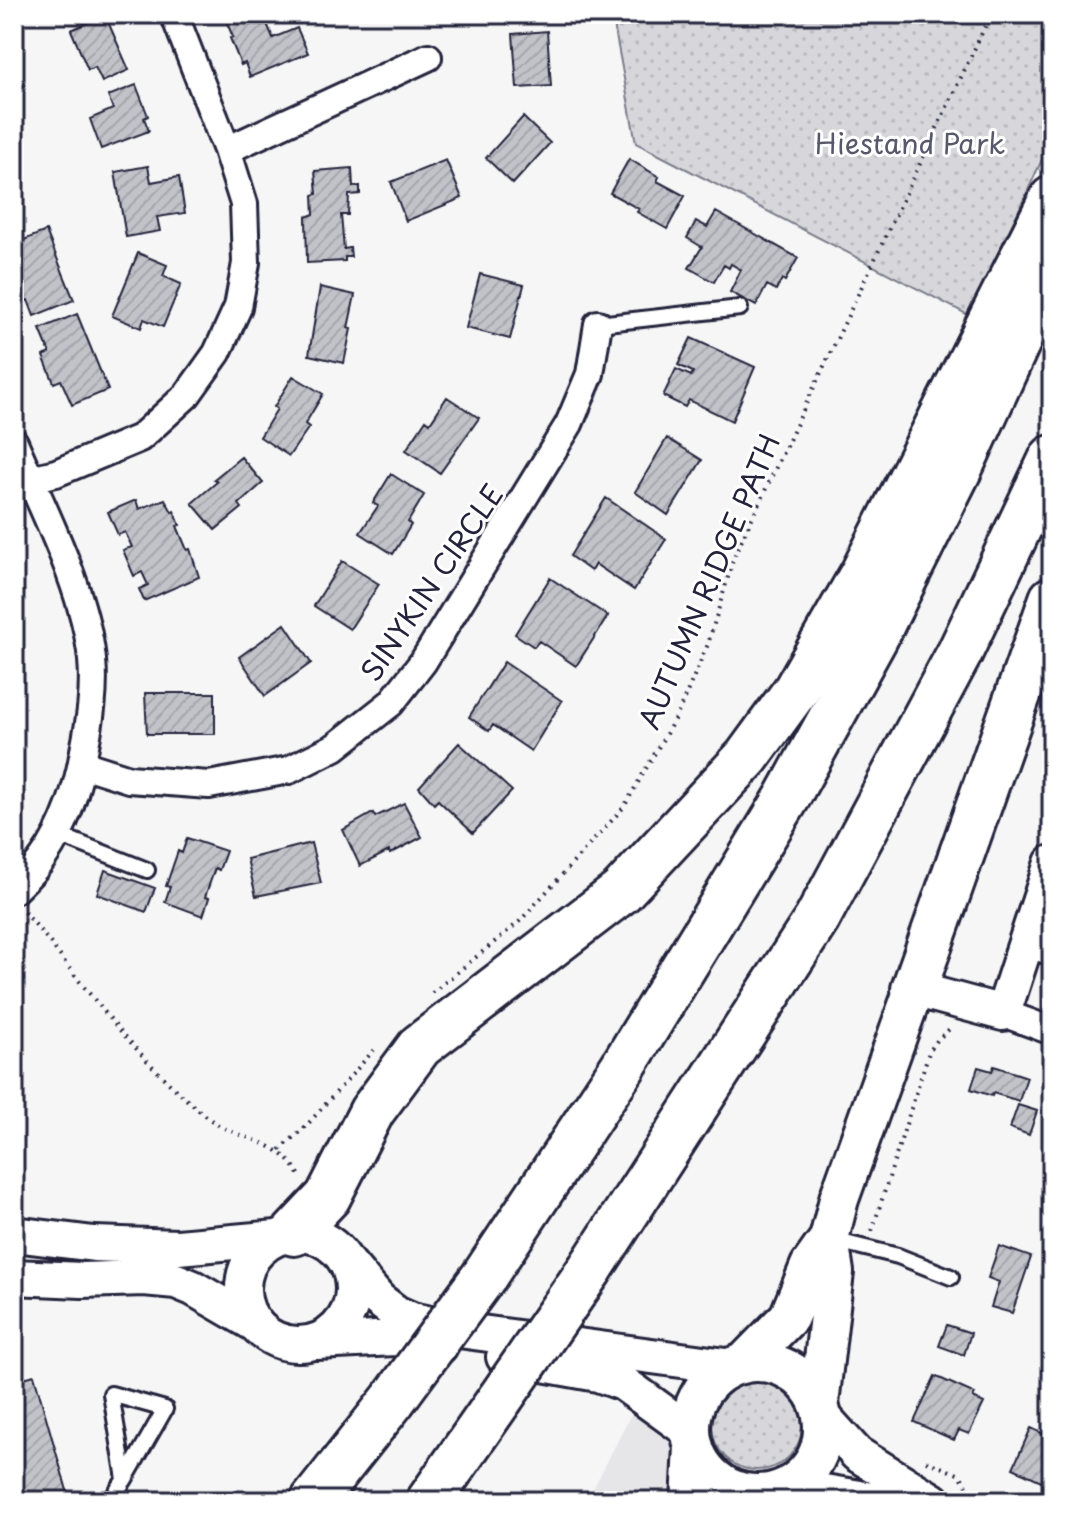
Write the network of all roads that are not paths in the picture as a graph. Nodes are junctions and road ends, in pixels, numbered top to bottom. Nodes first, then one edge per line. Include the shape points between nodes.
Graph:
1 (174, 14) edge
2 (428, 57) dead end
3 (227, 150) junction
4 (1052, 199) edge
5 (1052, 267) edge
6 (740, 308) dead end
7 (598, 324) joint
8 (14, 442) edge
9 (1052, 458) edge
10 (30, 479) junction
11 (1052, 599) edge
12 (82, 764) junction
13 (56, 834) junction
14 (1052, 863) edge
15 (147, 870) dead end
16 (17, 899) edge
17 (1038, 954) edge
18 (914, 989) junction
19 (1003, 1013) junction
20 (1052, 1031) edge
21 (14, 1234) edge
22 (285, 1236) junction
23 (829, 1239) junction
24 (347, 1262) junction
25 (14, 1277) edge
26 (951, 1277) dead end
27 (255, 1324) junction
28 (317, 1342) junction
29 (738, 1365) junction
30 (820, 1410) junction
31 (693, 1440) junction
32 (125, 1479) junction
33 (776, 1493) edge
34 (110, 1501) edge
35 (313, 1501) edge
36 (429, 1501) edge
37 (691, 1501) edge
38 (878, 1501) edge
39 (933, 1501) edge

1 - 3 street
2 - 3 street
3 - 10 street via 244,204 246,263 238,307 217,353 187,395 140,438
4 - 22 highway via 863,573 796,690 747,757 621,892 420,1046 372,1111 328,1197
5 - 35 highway, bridge via 959,470 787,798 622,1068 485,1275
6 - 7 lane
7 - 12 street, SINYKIN CIRCLE via 590,374 569,424 423,662 391,703 335,747 289,770 209,785 129,779
8 - 10 street
9 - 36 highway, bridge via 960,652 817,919 590,1269
10 - 12 street via 67,563 92,659 91,713
11 - 18 highway
12 - 13 street
13 - 15 lane
13 - 16 street
14 - 17 street
17 - 19 street
18 - 19 street
18 - 23 main road
19 - 20 street
21 - 22 street via 146,1247 202,1247
22 - 24 street via 310,1234 325,1240
22 - 27 street via 263,1247 245,1275 245,1301
23 - 26 lane via 898,1256
23 - 29 main road via 810,1266 782,1327
23 - 30 main road via 834,1272
24 - 28 street via 353,1280 350,1309 333,1332
24 - 29 street via 379,1300 412,1320
25 - 27 street via 176,1281
27 - 28 street via 283,1342
28 - 31 street via 395,1338 598,1374 623,1383
29 - 30 main road via 774,1364 788,1370 801,1379
29 - 31 main road via 714,1378 701,1395 693,1415
30 - 33 main road via 822,1439 814,1461
30 - 39 street via 857,1454
31 - 33 main road via 712,1476 732,1489
31 - 37 main road
32 - 32 lane via 116,1422 111,1394 165,1409
32 - 34 lane
33 - 38 street

